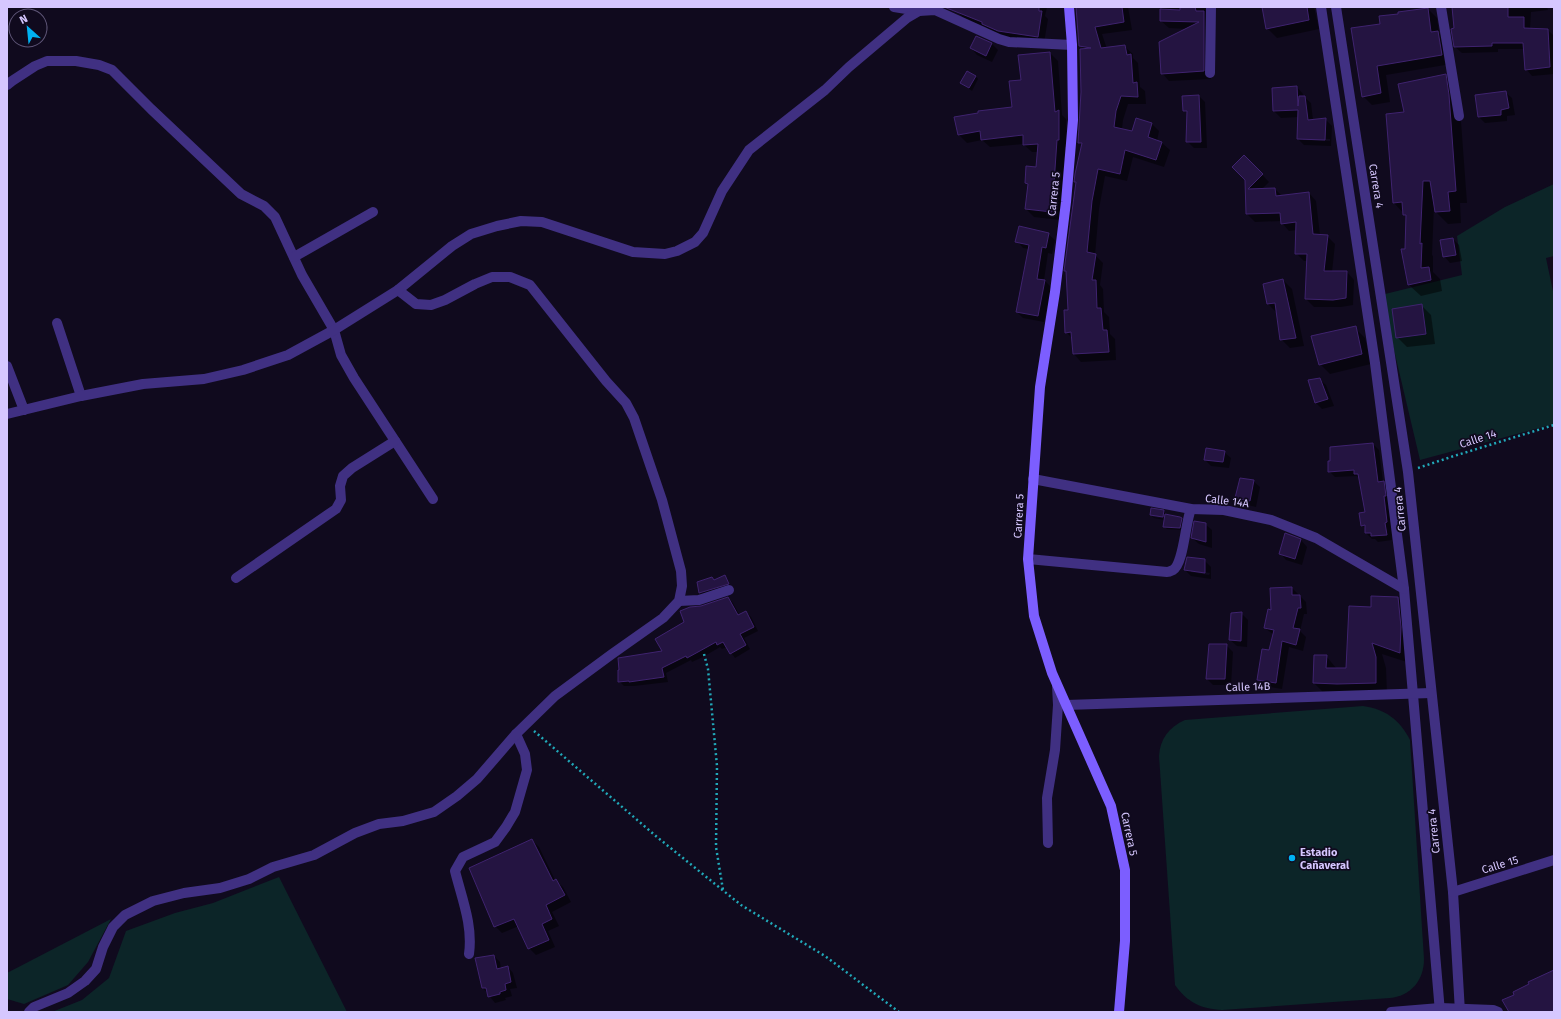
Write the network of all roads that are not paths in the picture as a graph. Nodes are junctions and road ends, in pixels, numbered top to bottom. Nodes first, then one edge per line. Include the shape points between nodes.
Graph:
1 (894, 7) edge
2 (1069, 7) edge
3 (1211, 7) edge
4 (1321, 7) edge
5 (1336, 7) edge
6 (1441, 7) edge
7 (919, 11) junction
8 (947, 11) edge
9 (1072, 45) junction
10 (1210, 73) dead end
11 (7, 85) edge
12 (1459, 116) dead end
13 (373, 212) dead end
14 (294, 257) junction
15 (398, 290) junction
16 (57, 323) dead end
17 (334, 330) junction
18 (7, 366) edge
19 (81, 396) junction
20 (24, 410) junction
21 (7, 414) edge
22 (395, 441) junction
23 (1033, 479) junction
24 (433, 500) dead end
25 (1191, 509) junction
26 (1028, 559) junction
27 (236, 578) dead end
28 (1404, 588) junction
29 (729, 590) dead end
30 (680, 601) junction
31 (1057, 685) junction
32 (1431, 693) junction
33 (1413, 694) junction
34 (1066, 705) junction
35 (516, 734) junction
36 (1048, 843) dead end
37 (1554, 860) edge
38 (1453, 892) junction
39 (469, 954) dead end
40 (1440, 1010) edge
41 (1460, 1010) edge
42 (28, 1012) edge
43 (1119, 1012) edge
44 (1391, 1012) edge
45 (1498, 1012) edge

1 - 7 street
2 - 9 main road, Carrera 5
3 - 10 street
4 - 28 street, Carrera 4 via 1374,356
5 - 32 street, Carrera 4 via 1408,472
6 - 12 street
7 - 8 street
7 - 15 street via 896,27 826,90 749,150 722,191 703,233 695,242 664,254 633,252 542,222 521,221 472,234 452,246
8 - 9 street via 1009,42
9 - 23 main road, Carrera 5 via 1073,120 1066,202 1040,387
11 - 14 street via 47,61 76,61 112,70 241,194 264,206 275,216
13 - 14 street
14 - 17 street
15 - 17 street
15 - 30 street via 416,304 431,305 492,278 510,278 530,285 626,403 634,418 662,500 681,571
16 - 19 street
17 - 19 street via 288,355 243,370 204,379 143,384
17 - 22 street via 340,355
18 - 20 street
19 - 20 street
20 - 21 street
22 - 24 street
22 - 27 street via 352,468 344,476 340,486 341,500 336,509
23 - 25 street, Calle 14A
23 - 26 main road, Carrera 5
25 - 26 street via 1187,517 1180,560 1174,570 1167,572
25 - 28 street, Calle 14A via 1224,510 1271,520 1316,538
26 - 31 main road, Carrera 5 via 1034,616
28 - 33 street, Carrera 4
29 - 30 street via 698,600
30 - 35 street via 663,618 555,696
31 - 34 main road, Carrera 5
31 - 36 street via 1055,750 1047,798
32 - 33 street, Calle 14B
32 - 38 street, Carrera 4
33 - 34 street, Calle 14B
33 - 40 street, Carrera 4
34 - 43 main road, Carrera 5 via 1111,806 1125,870 1125,940
35 - 39 street via 525,754 527,770 515,812 495,842 463,857 456,871 469,921
35 - 42 street via 477,779 434,812 403,821 379,824 355,833 314,855 273,867 249,879 220,888 154,901 125,914 113,927 96,969 85,981 68,993
37 - 38 street, Calle 15
38 - 41 street, Carrera 4
40 - 41 street
40 - 44 street
41 - 45 street

